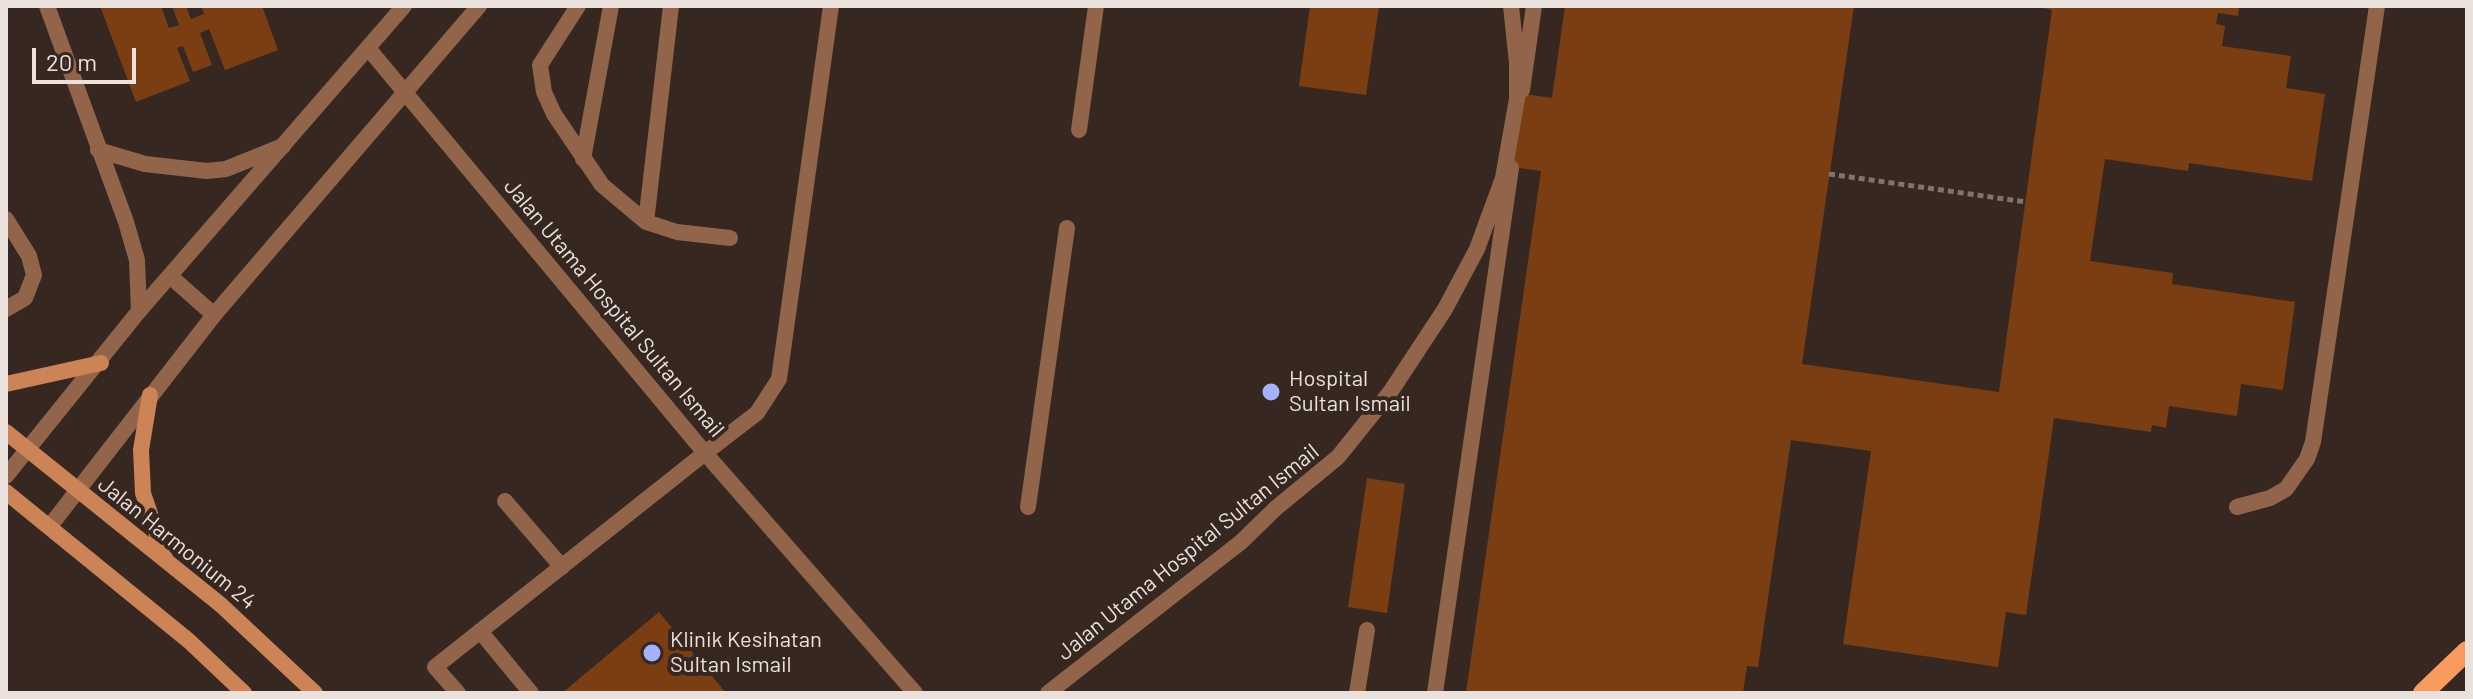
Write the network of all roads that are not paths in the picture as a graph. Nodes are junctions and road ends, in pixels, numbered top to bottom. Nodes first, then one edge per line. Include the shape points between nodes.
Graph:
1 (47, 6) edge
2 (404, 6) edge
3 (479, 6) edge
4 (578, 6) edge
5 (611, 6) edge
6 (671, 6) edge
7 (831, 6) edge
8 (1096, 6) edge
9 (1511, 6) edge
10 (1534, 6) edge
11 (2377, 6) edge
12 (368, 48) junction
13 (407, 93) junction
14 (1079, 130) dead end
15 (283, 146) junction
16 (98, 150) junction
17 (583, 159) junction
18 (6, 219) edge
19 (646, 222) junction
20 (1067, 228) dead end
21 (730, 238) dead end
22 (170, 276) junction
23 (6, 309) edge
24 (139, 311) junction
25 (214, 315) junction
26 (101, 363) junction
27 (6, 384) edge
28 (150, 395) junction
29 (6, 432) edge
30 (28, 450) junction
31 (705, 453) junction
32 (6, 476) edge
33 (78, 490) junction
34 (6, 492) edge
35 (505, 501) dead end
36 (1028, 507) dead end
37 (2237, 507) dead end
38 (50, 526) junction
39 (165, 560) junction
40 (562, 567) junction
41 (1367, 630) dead end
42 (480, 631) junction
43 (2467, 651) edge
44 (244, 693) edge
45 (315, 693) edge
46 (458, 693) edge
47 (531, 693) edge
48 (915, 693) edge
49 (1048, 693) edge
50 (1357, 693) edge
51 (1435, 693) edge
52 (2423, 693) edge

1 - 16 street
2 - 12 street
3 - 13 street
4 - 17 street via 540,65 554,114
5 - 17 street
6 - 19 street
7 - 31 street via 779,379 757,413
8 - 14 street
9 - 49 street, Jalan Utama Hospital Sultan Ismail via 1517,99 1503,178 1477,249 1391,391 1338,457 1241,542
10 - 51 street
11 - 37 street via 2313,442 2286,489
12 - 13 street, Jalan Utama Hospital Sultan Ismail
12 - 15 street
13 - 25 street
13 - 31 street, Jalan Utama Hospital Sultan Ismail
15 - 16 street via 226,169 207,171 145,164
15 - 22 street
16 - 24 street via 117,191 137,260
17 - 19 street via 602,185
18 - 23 street via 29,256 34,275 25,298
19 - 21 street via 677,232
20 - 36 street
22 - 24 street
22 - 25 street
24 - 26 street
25 - 28 street
26 - 27 street
26 - 30 street
28 - 33 street
28 - 39 street via 141,450 143,493
29 - 30 street, Jalan Harmonium 24
30 - 32 street
30 - 33 street, Jalan Harmonium 24
31 - 40 street
31 - 48 street, Jalan Utama Hospital Sultan Ismail
33 - 38 street
33 - 39 street, Jalan Harmonium 24
34 - 38 street
35 - 40 street
38 - 44 street
39 - 45 street, Jalan Harmonium 24
40 - 42 street
41 - 50 street
42 - 46 street via 435,667
42 - 47 street
43 - 52 main road

